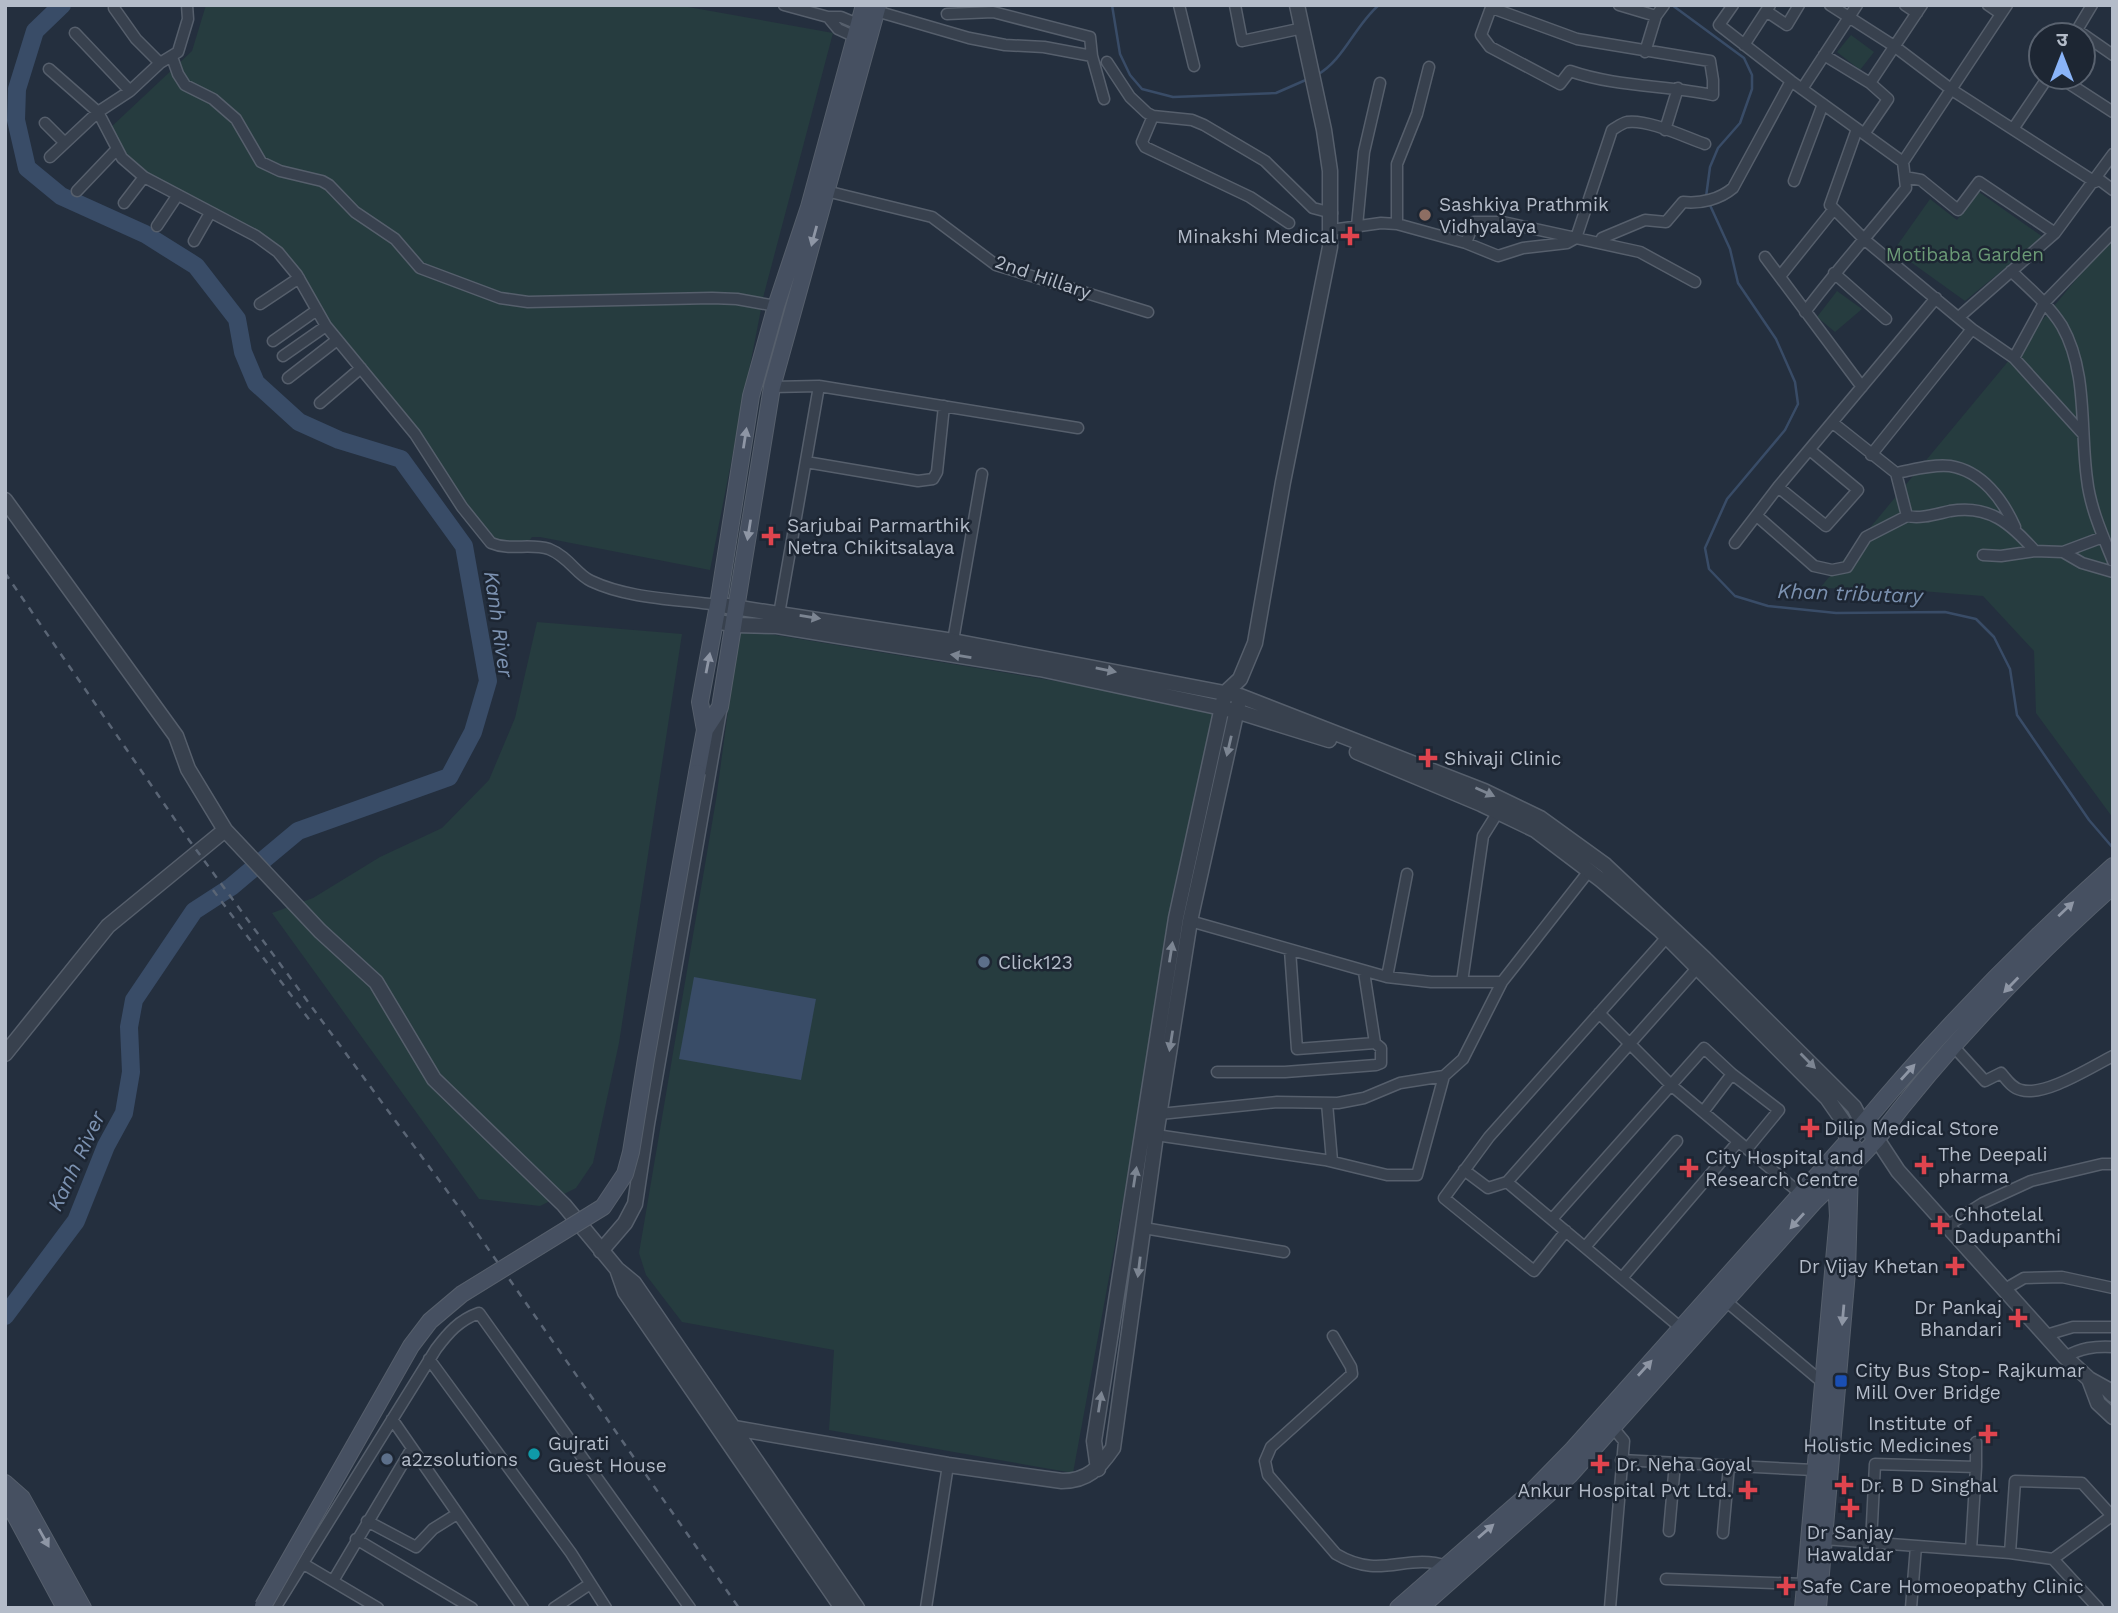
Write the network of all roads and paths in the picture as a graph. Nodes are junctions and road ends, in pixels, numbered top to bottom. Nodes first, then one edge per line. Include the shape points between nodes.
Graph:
1 (187, 5) edge
2 (784, 5) edge
3 (1180, 5) edge
4 (1235, 5) edge
5 (1297, 5) edge
6 (1619, 5) edge
7 (1732, 5) edge
8 (1799, 5) edge
9 (1830, 5) edge
10 (1857, 5) edge
11 (1905, 5) edge
12 (1988, 5) edge
13 (2092, 5) edge
14 (1664, 6) edge
15 (873, 7) edge
16 (1492, 7) edge
17 (114, 8) dead end
18 (1768, 8) edge
19 (1920, 9) edge
20 (948, 10) edge
21 (2004, 10) edge
22 (825, 13) edge
23 (1656, 16) junction
24 (1849, 18) junction
25 (2082, 21) edge
26 (1303, 28) junction
27 (943, 30) junction
28 (75, 33) dead end
29 (864, 33) junction
30 (1744, 45) junction
31 (1895, 46) junction
32 (2097, 46) edge
33 (1645, 52) junction
34 (1824, 55) junction
35 (2113, 55) edge
36 (1092, 56) junction
37 (172, 57) junction
38 (1107, 62) dead end
39 (160, 63) junction
40 (1194, 66) dead end
41 (1429, 67) dead end
42 (49, 69) dead end
43 (1791, 81) junction
44 (1380, 83) dead end
45 (1870, 83) junction
46 (1678, 88) junction
47 (1802, 89) junction
48 (1952, 90) junction
49 (130, 91) junction
50 (2039, 91) edge
51 (2081, 91) edge
52 (1104, 99) dead end
53 (1823, 104) junction
54 (98, 112) junction
55 (2113, 112) edge
56 (1153, 117) junction
57 (46, 123) dead end
58 (1665, 130) junction
59 (2013, 130) junction
60 (1860, 131) junction
61 (65, 143) junction
62 (1705, 144) dead end
63 (117, 149) junction
64 (2113, 154) edge
65 (50, 158) dead end
66 (1903, 162) junction
67 (144, 177) junction
68 (1905, 177) junction
69 (2096, 180) junction
70 (1794, 181) dead end
71 (2113, 190) edge
72 (76, 191) dead end
73 (826, 191) junction
74 (177, 196) junction
75 (124, 202) dead end
76 (1834, 209) junction
77 (210, 213) junction
78 (1332, 213) junction
79 (1289, 223) dead end
80 (1397, 224) junction
81 (157, 226) dead end
82 (1357, 226) junction
83 (1331, 230) junction
84 (2113, 232) edge
85 (2055, 233) junction
86 (1576, 238) junction
87 (1864, 240) junction
88 (194, 241) dead end
89 (1601, 242) junction
90 (1466, 243) junction
91 (1765, 257) dead end
92 (2011, 271) junction
93 (1834, 274) junction
94 (1781, 275) junction
95 (299, 278) junction
96 (1695, 282) dead end
97 (1936, 298) junction
98 (2044, 303) junction
99 (260, 304) dead end
100 (776, 306) junction
101 (317, 310) junction
102 (1148, 312) dead end
103 (1805, 312) junction
104 (1959, 317) junction
105 (1886, 319) dead end
106 (326, 326) junction
107 (1972, 329) junction
108 (337, 340) junction
109 (274, 341) dead end
110 (283, 356) dead end
111 (2014, 358) junction
112 (361, 368) junction
113 (288, 378) dead end
114 (819, 386) junction
115 (772, 387) junction
116 (1862, 387) junction
117 (320, 403) dead end
118 (944, 406) junction
119 (1833, 423) junction
120 (1078, 428) dead end
121 (2083, 434) junction
122 (1811, 450) junction
123 (1871, 455) junction
124 (806, 462) junction
125 (1896, 473) junction
126 (982, 474) dead end
127 (1778, 487) junction
128 (5, 500) edge
129 (1757, 516) junction
130 (1907, 516) junction
131 (2016, 530) junction
132 (2103, 537) junction
133 (1735, 543) dead end
134 (2035, 551) junction
135 (2063, 552) junction
136 (1983, 555) dead end
137 (2113, 561) edge
138 (2113, 572) edge
139 (718, 605) junction
140 (737, 607) junction
141 (778, 619) junction
142 (715, 621) junction
143 (734, 625) junction
144 (953, 641) junction
145 (1240, 679) junction
146 (1225, 693) junction
147 (1240, 696) junction
148 (720, 708) junction
149 (1221, 708) junction
150 (1236, 711) junction
151 (705, 730) junction
152 (1498, 812) junction
153 (225, 830) junction
154 (1565, 844) junction
155 (2113, 866) edge
156 (1589, 871) junction
157 (1407, 874) dead end
158 (2113, 886) edge
159 (1190, 921) junction
160 (1667, 937) junction
161 (1290, 950) junction
162 (1698, 967) junction
163 (1364, 972) junction
164 (1387, 977) junction
165 (1462, 982) junction
166 (1502, 982) junction
167 (1599, 1013) junction
168 (1375, 1044) junction
169 (1631, 1045) junction
170 (1954, 1046) junction
171 (5, 1054) edge
172 (2113, 1056) edge
173 (1217, 1072) dead end
174 (1732, 1074) junction
175 (1444, 1076) junction
176 (1672, 1086) junction
177 (1327, 1103) junction
178 (1703, 1112) junction
179 (1160, 1114) junction
180 (1863, 1124) junction
181 (1156, 1135) junction
182 (1877, 1139) junction
183 (1847, 1140) junction
184 (1677, 1141) dead end
185 (1742, 1146) junction
186 (1837, 1154) junction
187 (1862, 1155) junction
188 (1889, 1160) junction
189 (1332, 1161) junction
190 (2113, 1164) edge
191 (1825, 1167) junction
192 (1850, 1168) junction
193 (1464, 1170) junction
194 (1507, 1182) junction
195 (1836, 1182) junction
196 (1801, 1194) junction
197 (1552, 1219) junction
198 (1947, 1226) junction
199 (1144, 1228) junction
200 (1566, 1231) junction
201 (1585, 1247) junction
202 (601, 1251) junction
203 (1284, 1252) dead end
204 (1622, 1278) junction
205 (2113, 1288) edge
206 (2005, 1289) junction
207 (1719, 1296) junction
208 (2113, 1327) edge
209 (1681, 1328) junction
210 (2046, 1335) junction
211 (1333, 1336) dead end
212 (2113, 1347) edge
213 (2065, 1357) junction
214 (429, 1359) junction
215 (2113, 1380) edge
216 (2093, 1381) junction
217 (1830, 1383) junction
218 (2113, 1395) edge
219 (2113, 1417) edge
220 (392, 1419) junction
221 (1608, 1422) junction
222 (727, 1429) junction
223 (1976, 1442) dead end
224 (412, 1448) junction
225 (1621, 1460) junction
226 (1675, 1463) junction
227 (948, 1465) junction
228 (1728, 1466) junction
229 (1976, 1466) junction
230 (1098, 1469) junction
231 (1814, 1470) junction
232 (5, 1485) edge
233 (457, 1514) junction
234 (2112, 1515) edge
235 (368, 1521) junction
236 (1669, 1531) dead end
237 (1723, 1533) dead end
238 (356, 1539) junction
239 (1824, 1539) junction
240 (1871, 1543) junction
241 (1916, 1546) junction
242 (1971, 1550) junction
243 (2010, 1553) junction
244 (2053, 1559) junction
245 (302, 1563) junction
246 (1457, 1563) junction
247 (1666, 1579) dead end
248 (333, 1581) junction
249 (590, 1584) junction
250 (1804, 1584) junction
251 (271, 1607) edge
252 (65, 1608) edge
253 (83, 1608) edge
254 (378, 1608) edge
255 (472, 1608) edge
256 (523, 1608) edge
257 (554, 1608) edge
258 (606, 1608) edge
259 (690, 1608) edge
260 (842, 1608) edge
261 (857, 1608) edge
262 (926, 1608) edge
263 (1398, 1608) edge
264 (1420, 1608) edge
265 (1610, 1608) edge
266 (1802, 1608) edge
267 (1818, 1608) edge
268 (1911, 1608) edge
269 (2098, 1608) edge

1 - 37 street via 185,31
2 - 22 street
3 - 40 street
4 - 26 street via 1242,41
5 - 26 street
6 - 23 street
7 - 30 street via 1719,25
8 - 18 street via 1787,25
9 - 24 street
10 - 24 street
11 - 19 street
12 - 21 street
13 - 25 street
14 - 23 street
15 - 27 street
15 - 29 main road
16 - 33 street via 1577,39
16 - 46 street via 1481,35 1490,47 1560,84 1570,71 1641,87
17 - 39 street
18 - 30 street
19 - 31 street
20 - 27 street
20 - 36 street via 993,12 1090,37
21 - 48 street
22 - 29 street via 838,29
23 - 33 street
24 - 31 street
24 - 34 street
26 - 78 street via 1330,172
27 - 36 street via 1005,45
28 - 49 street
29 - 73 main road
29 - 100 main road
30 - 43 street
31 - 45 street
31 - 48 street
32 - 35 street
33 - 46 street via 1710,61 1713,95
34 - 45 street
34 - 47 street
36 - 52 street
37 - 39 street
37 - 100 street via 185,85 213,99 236,119 261,162 329,185 355,212 388,233 420,268 510,300 737,299
38 - 56 street via 1130,97
39 - 49 street
41 - 80 street via 1397,164
42 - 54 street
43 - 47 street
43 - 89 street via 1733,188 1722,197 1683,202 1666,222 1645,220
44 - 82 street via 1364,152
45 - 60 street via 1888,99
46 - 58 street
47 - 53 street
48 - 59 street
48 - 66 street
49 - 54 street
50 - 59 street
51 - 55 street
53 - 60 street
53 - 70 street
54 - 61 street
54 - 63 street
56 - 78 street via 1204,125 1265,160 1313,208
56 - 79 street via 1142,142 1145,147 1250,197
57 - 61 street
58 - 62 street
58 - 86 street via 1624,122 1612,130
59 - 69 street
60 - 66 street
60 - 76 street via 1830,205
61 - 65 street
63 - 67 street
63 - 72 street
64 - 69 street
66 - 68 street
67 - 74 street
67 - 75 street
68 - 85 street via 1921,180 1958,210 1979,182
68 - 87 street via 1906,188
69 - 71 street
69 - 85 street
73 - 102 street, 2nd Hillary via 932,217 996,265
73 -> 115 main road
74 - 77 street
74 - 81 street
76 - 87 street
76 - 94 street
77 - 88 street
77 - 95 street via 263,241
78 - 83 street
80 - 82 street
80 - 90 street
82 - 83 street
83 - 145 street via 1260,623
84 - 98 street
85 - 92 street
86 - 89 street
86 - 90 street via 1498,256
86 - 90 street via 1503,222 1474,222
87 - 93 street
87 - 97 street
89 - 96 street via 1640,252
91 - 94 street
92 - 98 street
92 - 104 street
93 - 103 street
93 - 105 street
94 - 103 street
95 - 99 street
95 - 101 street
97 - 104 street
97 - 116 street
98 - 111 street
98 - 121 street via 2071,348
139 -> 100 main road via 751,396
101 - 106 street
101 - 109 street
103 - 116 street
104 - 107 street
106 - 108 street
106 - 110 street
107 - 111 street
107 - 123 street
108 - 112 street
108 - 113 street
111 - 121 street
112 - 117 street
112 - 139 street via 415,434 491,543 547,549 562,555 589,580 617,590
114 - 115 street
114 - 118 street
114 - 124 street
115 -> 140 main road
116 - 119 street
118 - 120 street
118 - 124 street via 933,479 918,481
119 - 122 street
119 - 123 street
121 - 132 street via 2090,499
122 - 127 street
122 - 127 street via 1858,490 1826,526
123 - 125 street
124 - 141 street
125 - 130 street
125 - 131 street via 1933,466 1963,470 1992,489
126 - 144 street
127 - 129 street
128 - 153 street via 176,736 188,769
129 - 130 street via 1814,566 1832,570 1847,567 1866,537
129 - 133 street
130 - 131 street via 1975,510
131 - 134 street
132 - 135 street
132 - 137 street
134 - 135 street
134 - 136 street
135 - 138 street
139 - 140 street
139 - 142 main road
140 - 141 street
140 - 143 main road
141 - 143 street
141 -> 144 street
149 -> 141 street via 1041,668
142 - 143 street
151 -> 142 main road via 700,702
143 - 148 main road
144 -> 146 street
145 - 146 street
145 - 147 street
146 - 147 street
146 - 149 street
147 - 150 street
147 -> 154 street via 1484,792 1540,818
148 - 151 main road
148 - 202 street via 635,1204
149 - 150 street
230 -> 149 street via 1094,1441 1176,918
150 - 152 street via 1327,739
150 -> 159 street
151 - 251 main road, bridge via 625,1174 603,1207 462,1294 430,1321 411,1346
152 - 154 street
152 - 165 street via 1483,836
153 - 171 street via 108,926
153 - 202 street via 320,931 376,982 434,1079 564,1205
154 - 156 street
154 -> 180 street via 1605,865 1854,1107
180 -> 155 main road via 1977,995
156 - 160 street
156 - 166 street
157 - 164 street
158 -> 170 main road via 2054,940
159 - 161 street
159 -> 179 street
160 - 162 street
160 - 167 street
161 - 163 street
161 - 168 street via 1297,1049
162 - 169 street
162 - 183 street via 1827,1098 1843,1121
163 - 164 street
163 - 168 street
164 - 165 street
165 - 166 street
166 - 175 street via 1463,1059
167 - 169 street
167 - 193 street
168 - 173 street via 1381,1046 1381,1063 1376,1065
169 - 176 street
169 - 194 street
170 - 172 street via 1985,1081 2001,1073 2013,1087 2024,1091 2047,1089
170 - 182 main road
174 - 176 street via 1704,1048
174 - 178 street
174 - 185 street via 1779,1110
175 - 177 street
175 - 189 street via 1417,1174 1387,1175
176 - 178 street
176 - 197 street
177 - 179 street via 1277,1102
177 - 189 street
178 - 185 street
179 - 181 street
180 - 182 main road
180 - 183 main road
181 - 189 street
181 - 199 street
182 - 187 main road
182 - 188 street
183 - 186 main road
183 - 187 main road
184 - 201 street
185 - 196 street
185 - 204 street
186 - 191 main road
186 - 192 main road
187 - 188 street
187 - 192 main road
188 - 198 street
190 - 198 street via 2031,1181
191 - 195 main road
191 - 196 main road
192 - 195 main road
192 -> 217 main road via 1847,1272
193 - 194 street via 1489,1188
193 - 200 street via 1444,1198 1534,1271
194 - 197 street
195 -> 207 main road
195 - 217 main road
196 - 207 main road
197 - 200 street
198 - 206 street
199 - 203 street
199 -> 230 street via 1113,1448
200 - 201 street
201 - 204 street
202 - 222 street via 617,1269 625,1292
204 - 209 street
205 - 206 street via 2062,1277 2024,1278
206 - 210 street
207 - 209 main road
207 - 217 street
207 - 221 main road
208 - 210 street via 2073,1327
221 -> 209 main road
210 - 213 street
211 - 246 street via 1352,1374 1271,1447 1265,1461 1268,1475 1347,1561 1376,1568
212 - 213 street via 2079,1349
213 - 216 street
214 - 220 street
214 - 249 street
214 - 259 street via 452,1329 479,1313
215 - 216 street
216 - 218 street
216 - 219 street via 2098,1403
217 - 231 main road
217 - 239 main road
220 - 224 street
220 - 245 street
221 - 225 street via 1624,1441
221 - 246 main road via 1570,1475
222 - 227 street
222 - 260 street
222 - 261 street
223 - 229 street
224 - 233 street
224 - 235 street
225 - 226 street
225 - 265 street
226 - 228 street
226 - 236 street
227 - 230 street via 1062,1481 1075,1481
227 - 262 street
228 - 231 street
228 - 237 street
229 - 240 street via 1875,1464
229 - 242 street
231 - 250 main road
232 - 252 main road via 9,1504
232 -> 253 main road via 22,1498
233 - 235 street via 416,1547
233 - 256 street
234 - 243 street via 2082,1483 2015,1481
234 - 244 street
235 - 238 street
238 - 248 street
238 - 255 street
239 - 240 street
239 - 267 main road
240 - 241 street
241 - 242 street
241 - 268 street
242 - 243 street
243 - 244 street
244 - 269 street
245 - 248 street
245 - 251 street
246 - 263 main road
246 - 264 main road
247 - 250 street
248 - 254 street
249 - 257 street
249 - 258 street
250 - 266 main road

